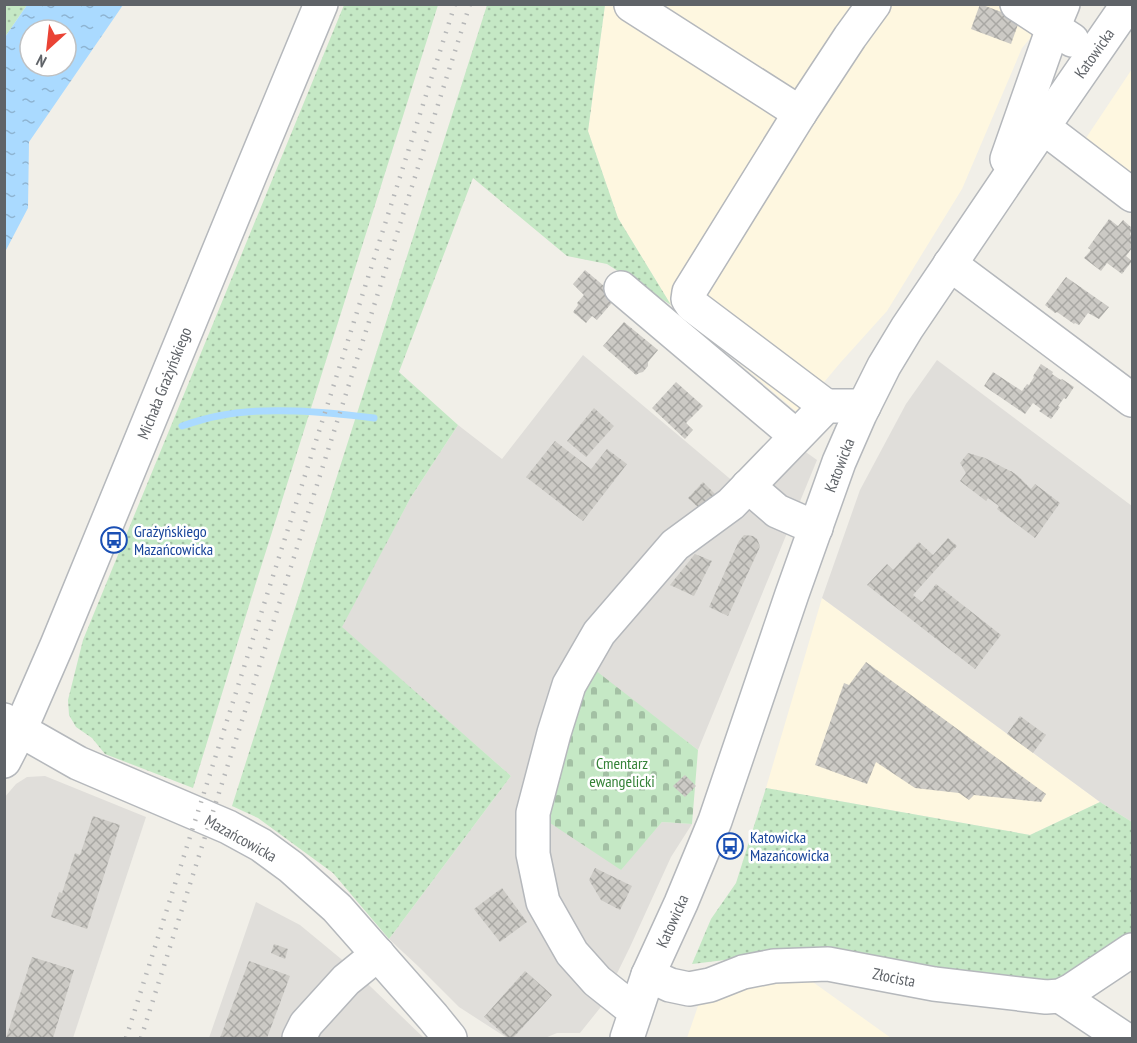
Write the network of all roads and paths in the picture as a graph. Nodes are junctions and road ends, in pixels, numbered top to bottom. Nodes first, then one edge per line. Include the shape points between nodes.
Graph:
1 (321, 4) edge
2 (874, 4) edge
3 (1017, 4) edge
4 (1128, 4) edge
5 (631, 5) edge
6 (1052, 12) edge
7 (1093, 55) junction
8 (800, 113) junction
9 (1043, 127) junction
10 (1132, 195) edge
11 (992, 203) junction
12 (950, 264) junction
13 (621, 288) dead end
14 (1132, 400) edge
15 (826, 406) junction
16 (864, 406) junction
17 (796, 436) junction
18 (748, 486) junction
19 (816, 528) junction
20 (13, 725) edge
21 (4, 761) edge
22 (1132, 950) edge
23 (378, 954) junction
24 (648, 975) junction
25 (1060, 996) junction
26 (626, 1004) junction
27 (441, 1028) edge
28 (299, 1038) edge
29 (470, 1038) edge
30 (604, 1038) edge
31 (627, 1038) edge
32 (1123, 1038) edge

1 - 20 street, Michała Grażyńskiego
2 - 8 street
3 - 6 street
4 - 7 street, Katowicka
5 - 8 street
6 - 7 street
6 - 11 street
7 - 9 street, Katowicka
8 - 15 street via 688,299
9 - 10 street
9 - 11 street, Katowicka
11 - 12 street, Katowicka
12 - 14 street
12 - 16 street, Katowicka via 884,366
13 - 17 street
15 - 16 street
15 - 17 street
16 - 19 street, Katowicka
17 - 18 street
18 - 19 street via 777,511
18 - 26 street via 675,545 599,633 568,685 533,813 533,854 543,902 572,953 597,981
19 - 24 street, Katowicka via 715,821
20 - 21 street, Michała Grażyńskiego
20 - 23 street, Mazańcowicka via 78,763 261,845 338,909
22 - 25 street
23 - 27 street, Mazańcowicka
23 - 28 street via 346,980 306,1024
24 - 25 street, Złocista via 689,988 774,966 828,964 934,984
24 - 26 street, Katowicka
24 - 31 street, Katowicka
25 - 32 street
26 - 30 street, Katowicka
27 - 29 street, Mazańcowicka

